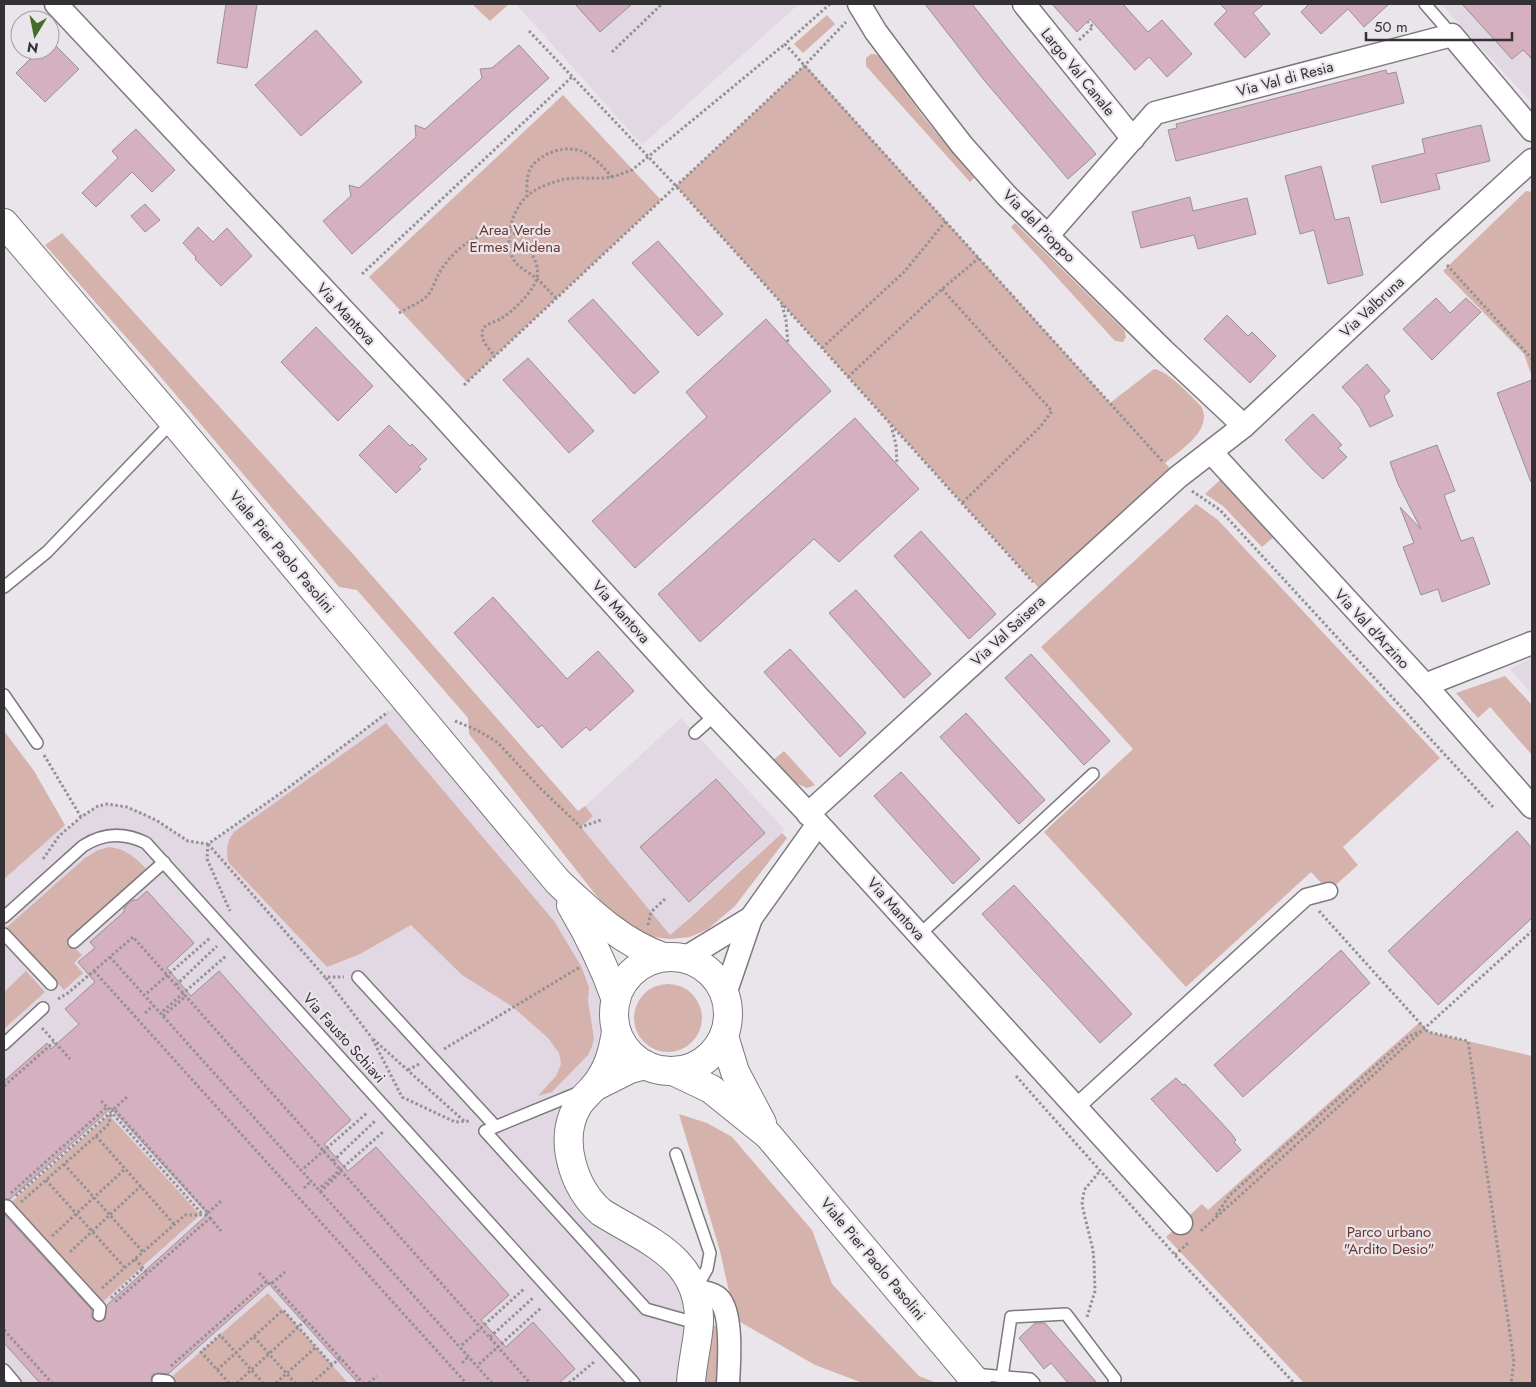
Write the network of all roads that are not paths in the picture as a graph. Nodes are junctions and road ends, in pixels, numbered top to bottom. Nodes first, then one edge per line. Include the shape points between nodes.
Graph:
1 (56, 4) edge
2 (1024, 4) edge
3 (1425, 4) edge
4 (856, 10) edge
5 (1452, 35) junction
6 (1532, 130) edge
7 (1132, 139) junction
8 (1532, 162) edge
9 (4, 223) edge
10 (1048, 235) junction
11 (173, 420) junction
12 (1244, 426) junction
13 (1211, 452) junction
14 (4, 588) edge
15 (1532, 643) edge
16 (1425, 685) junction
17 (4, 695) edge
18 (715, 715) junction
19 (695, 733) dead end
20 (37, 744) road end
21 (1093, 774) dead end
22 (1532, 806) edge
23 (813, 819) junction
24 (164, 862) junction
25 (558, 882) junction
26 (1329, 892) dead end
27 (4, 917) edge
28 (751, 918) junction
29 (4, 934) edge
30 (920, 935) junction
31 (74, 942) dead end
32 (674, 958) junction
33 (358, 977) road end
34 (51, 984) dead end
35 (725, 994) junction
36 (616, 1000) junction
37 (43, 1008) road end
38 (616, 1030) junction
39 (724, 1036) junction
40 (4, 1044) edge
41 (646, 1065) junction
42 (673, 1071) junction
43 (594, 1087) junction
44 (1076, 1107) junction
45 (491, 1122) junction
46 (768, 1135) junction
47 (676, 1154) dead end
48 (4, 1206) edge
49 (1182, 1223) dead end
50 (694, 1290) junction
51 (99, 1315) road end
52 (699, 1324) junction
53 (4, 1370) edge
54 (983, 1378) edge
55 (158, 1380) road end
56 (15, 1383) edge
57 (170, 1383) edge
58 (634, 1383) edge
59 (691, 1383) edge
60 (728, 1383) edge
61 (1034, 1383) edge
62 (1114, 1383) edge

1 - 18 street, Via Mantova via 437,410
2 - 7 street, Largo Val Canale
3 - 5 lane
4 - 10 street, Via del Pioppo via 962,145 1006,196
5 - 6 street
5 - 7 street, Via Val di Resia via 1154,113
7 - 10 street, Via Val di Resia
8 - 12 street, Via Valbruna
9 - 11 main road, Viale Pier Paolo Pasolini
10 - 12 street, Via del Pioppo
11 - 14 lane via 47,552
11 - 25 main road, Viale Pier Paolo Pasolini
12 - 13 street, Via Valbruna
13 - 16 street, Via Val d'Arzino
13 - 23 street, Via Val Saisera via 1178,477 1068,576
15 - 16 street
16 - 22 street, Via Val d'Arzino
17 - 20 lane
18 - 19 lane
18 - 23 street, Via Mantova
21 - 30 lane
23 - 28 street, Via Val Saisera
23 - 30 street, Via Mantova
24 - 27 lane, Via Fausto Schiavi via 137,838 103,836 83,846
24 - 31 lane
24 - 58 lane, Via Fausto Schiavi
25 - 32 main road, Viale Pier Paolo Pasolini via 592,915 624,938 647,951
25 - 36 main road, Viale Pier Paolo Pasolini via 593,943
26 - 44 street via 1306,897
28 - 32 street
28 - 35 street
29 - 34 lane
30 - 44 street, Via Mantova
32 - 35 main road via 702,966 715,976
32 - 36 main road via 649,961 633,971 623,982
33 - 45 lane
35 - 39 main road via 729,1012
36 - 38 main road
37 - 40 lane
38 - 41 main road via 626,1050
38 - 43 main road via 608,1065
39 - 42 main road via 715,1051 697,1065
39 - 46 main road, Viale Pier Paolo Pasolini via 735,1072
41 - 42 main road
41 - 43 main road via 630,1069
42 - 46 main road, Viale Pier Paolo Pasolini via 711,1089
43 - 45 lane
43 - 50 main road via 576,1109 571,1127 569,1150 579,1186 601,1212 669,1254 684,1270
44 - 49 street, Via Mantova
45 - 52 lane via 485,1131 646,1309
46 - 54 main road, Viale Pier Paolo Pasolini
47 - 50 lane via 710,1253 704,1277
48 - 51 lane via 100,1308
50 - 52 main road
50 - 60 street via 720,1300 725,1312 729,1339
52 - 59 main road
53 - 56 lane
54 - 61 lane via 1030,1379
54 - 62 lane via 1011,1317 1066,1314 1116,1379
55 - 57 lane

